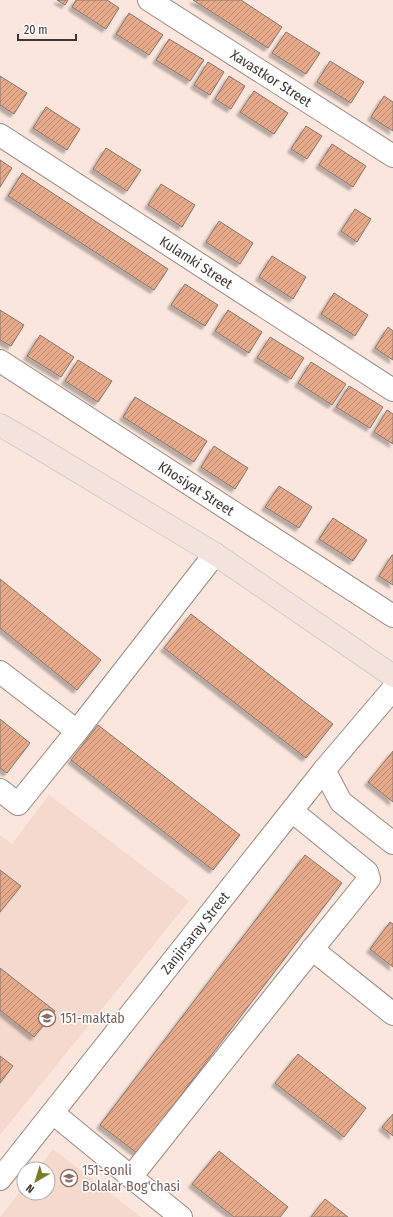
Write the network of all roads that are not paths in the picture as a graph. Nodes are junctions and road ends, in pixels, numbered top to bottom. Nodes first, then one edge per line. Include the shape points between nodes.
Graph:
1 (149, 0) edge
2 (0, 135) edge
3 (393, 156) edge
4 (0, 361) edge
5 (393, 390) edge
6 (0, 425) edge
7 (215, 554) junction
8 (393, 616) edge
9 (0, 672) edge
10 (393, 676) edge
11 (393, 689) edge
12 (77, 731) junction
13 (324, 770) junction
14 (0, 790) edge
15 (292, 811) junction
16 (393, 843) edge
17 (312, 950) junction
18 (393, 1014) edge
19 (53, 1113) junction
20 (131, 1178) junction
21 (0, 1179) edge
22 (181, 1217) edge

1 - 3 street, Xavastkor Street
2 - 5 street, Kulamki Street
4 - 8 street, Khosiyat Street
6 - 7 main road
7 - 10 main road
7 - 12 street
9 - 12 street
11 - 13 street, Zanjirsaray Street
12 - 14 street via 18,804
13 - 15 street, Zanjirsaray Street
13 - 16 street via 341,802
15 - 17 street via 366,872 369,879
15 - 19 street, Zanjirsaray Street
17 - 18 street
17 - 20 street
19 - 20 street
19 - 21 street, Zanjirsaray Street
20 - 22 street

